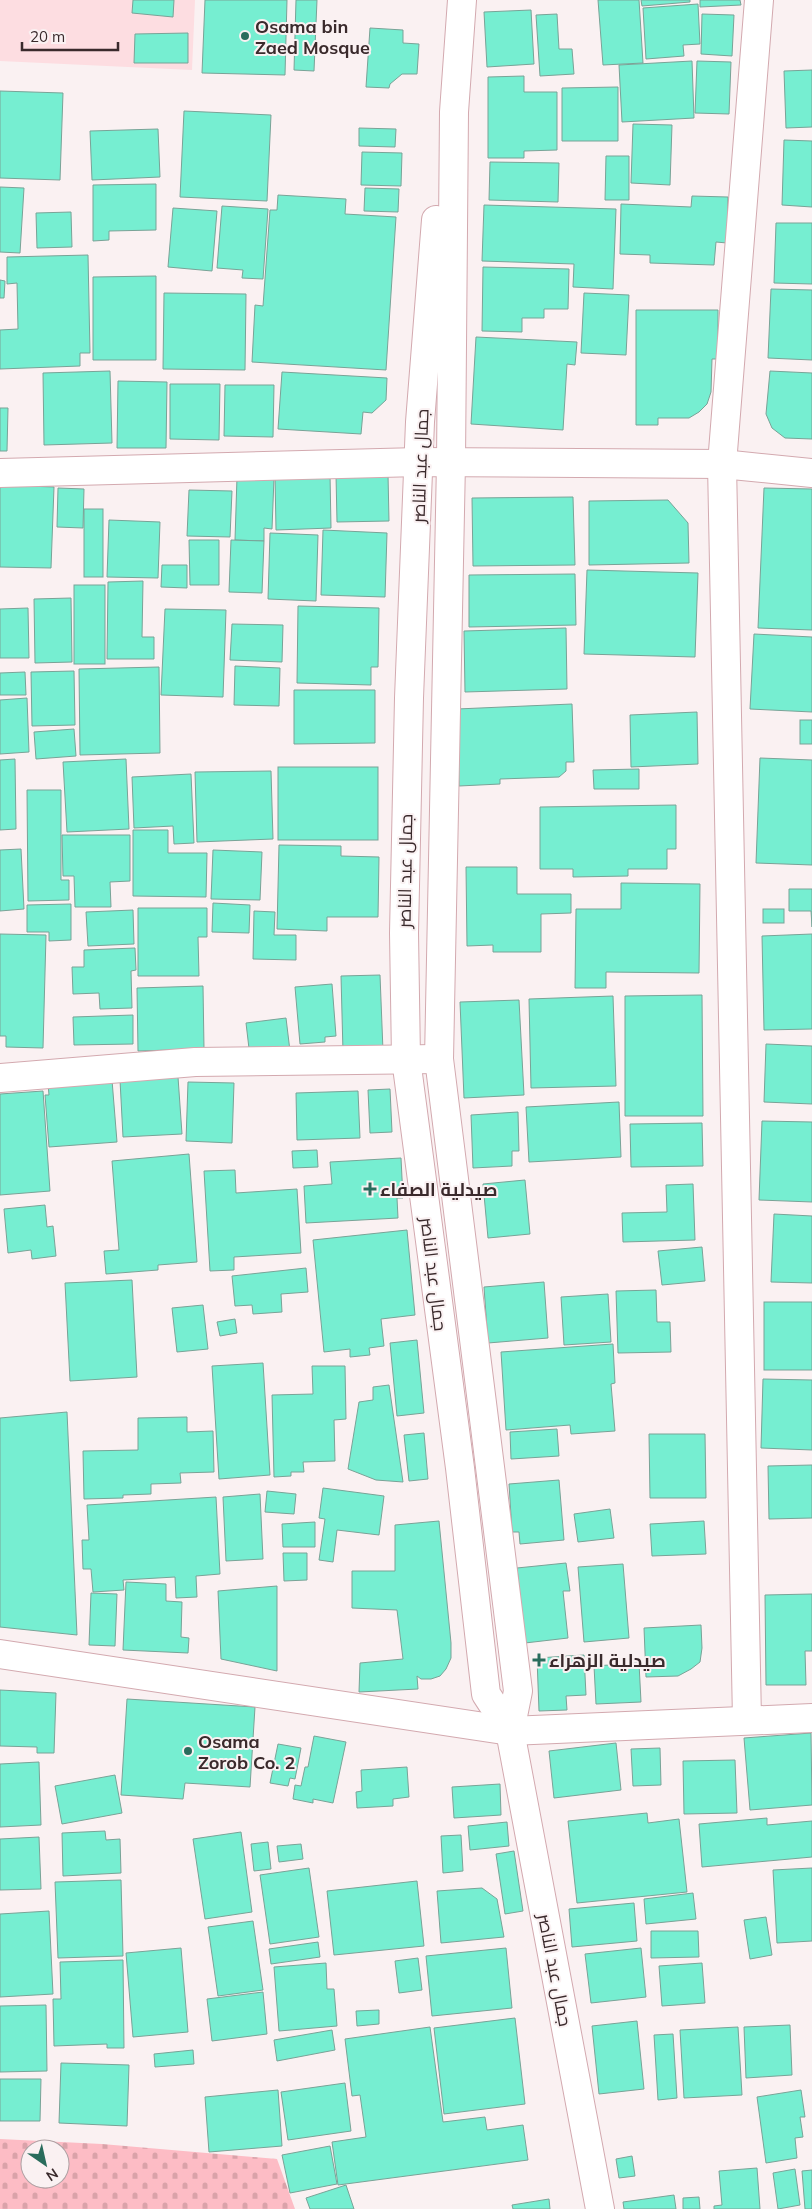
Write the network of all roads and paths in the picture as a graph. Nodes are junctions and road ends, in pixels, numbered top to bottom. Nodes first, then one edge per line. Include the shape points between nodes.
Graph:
1 (445, 0) edge
2 (462, 0) edge
3 (759, 0) edge
4 (419, 462) junction
5 (451, 462) junction
6 (722, 464) junction
7 (0, 473) edge
8 (812, 473) edge
9 (406, 1059) junction
10 (439, 1059) junction
11 (0, 1078) edge
12 (0, 1654) edge
13 (812, 1718) edge
14 (747, 1720) junction
15 (510, 1731) junction
16 (600, 2209) edge

1 - 4 street, جمال عبد الناصر via 436,217
2 - 5 street, جمال عبد الناصر via 454,112
3 - 6 street
4 - 5 street
4 - 7 street
4 - 9 street, جمال عبد الناصر via 404,924
5 - 6 street
5 - 10 street, جمال عبد الناصر
6 - 8 street
6 - 14 street
9 - 10 street
9 - 11 street via 195,1062
9 - 15 street, جمال عبد الناصر via 486,1694
10 - 15 street, جمال عبد الناصر via 518,1692
12 - 15 street
13 - 14 street
14 - 15 street
15 - 16 street, جمال عبد الناصر

